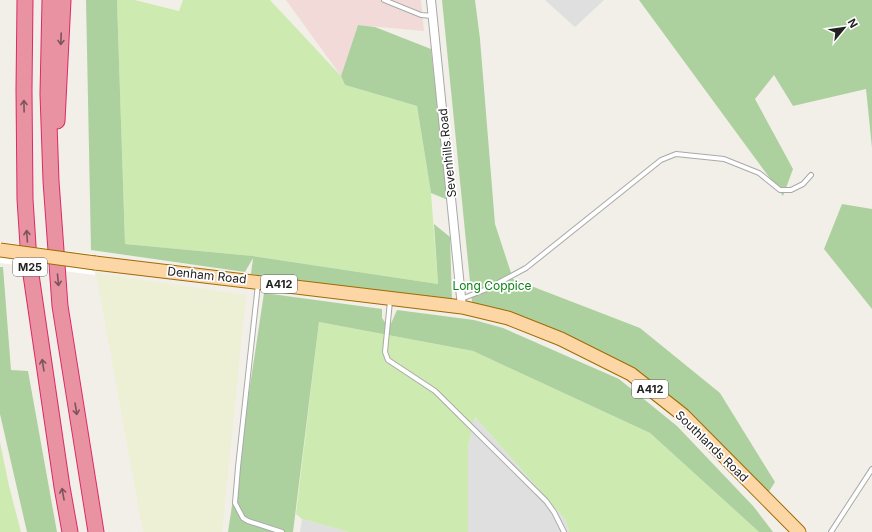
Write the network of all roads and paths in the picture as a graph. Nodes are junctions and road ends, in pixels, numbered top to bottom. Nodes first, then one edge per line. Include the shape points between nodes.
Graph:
1 (25, 0) edge
2 (50, 0) edge
3 (63, 0) edge
4 (384, 0) edge
5 (432, 0) edge
6 (433, 16) junction
7 (812, 175) dead end
8 (51, 181) junction
9 (0, 250) edge
10 (258, 281) junction
11 (390, 298) junction
12 (462, 303) junction
13 (872, 469) edge
14 (70, 532) edge
15 (96, 532) edge
16 (282, 532) edge
17 (564, 532) edge
18 (799, 532) edge
19 (830, 532) edge

14 -> 1 highway, M25 via 29,261 25,199
2 - 8 highway, M25 via 48,94
3 -> 8 highway, M25 via 59,96
4 - 6 lane via 421,15
5 - 6 street, Sevenhills Road
6 - 12 street, Sevenhills Road
7 - 12 lane via 803,184 791,190 780,190 759,173 724,159 676,154 661,160 526,268
8 -> 15 highway, M25 via 60,306
9 - 10 main road, Denham Road / A412, bridge
10 - 11 main road, Denham Road / A412
10 - 16 lane via 235,503 243,518
11 - 12 main road, Denham Road / A412
11 - 17 lane via 384,352 388,360 435,390 546,501
12 - 18 main road, Southlands Road / A412 via 561,339 631,374 683,415
13 - 19 lane

